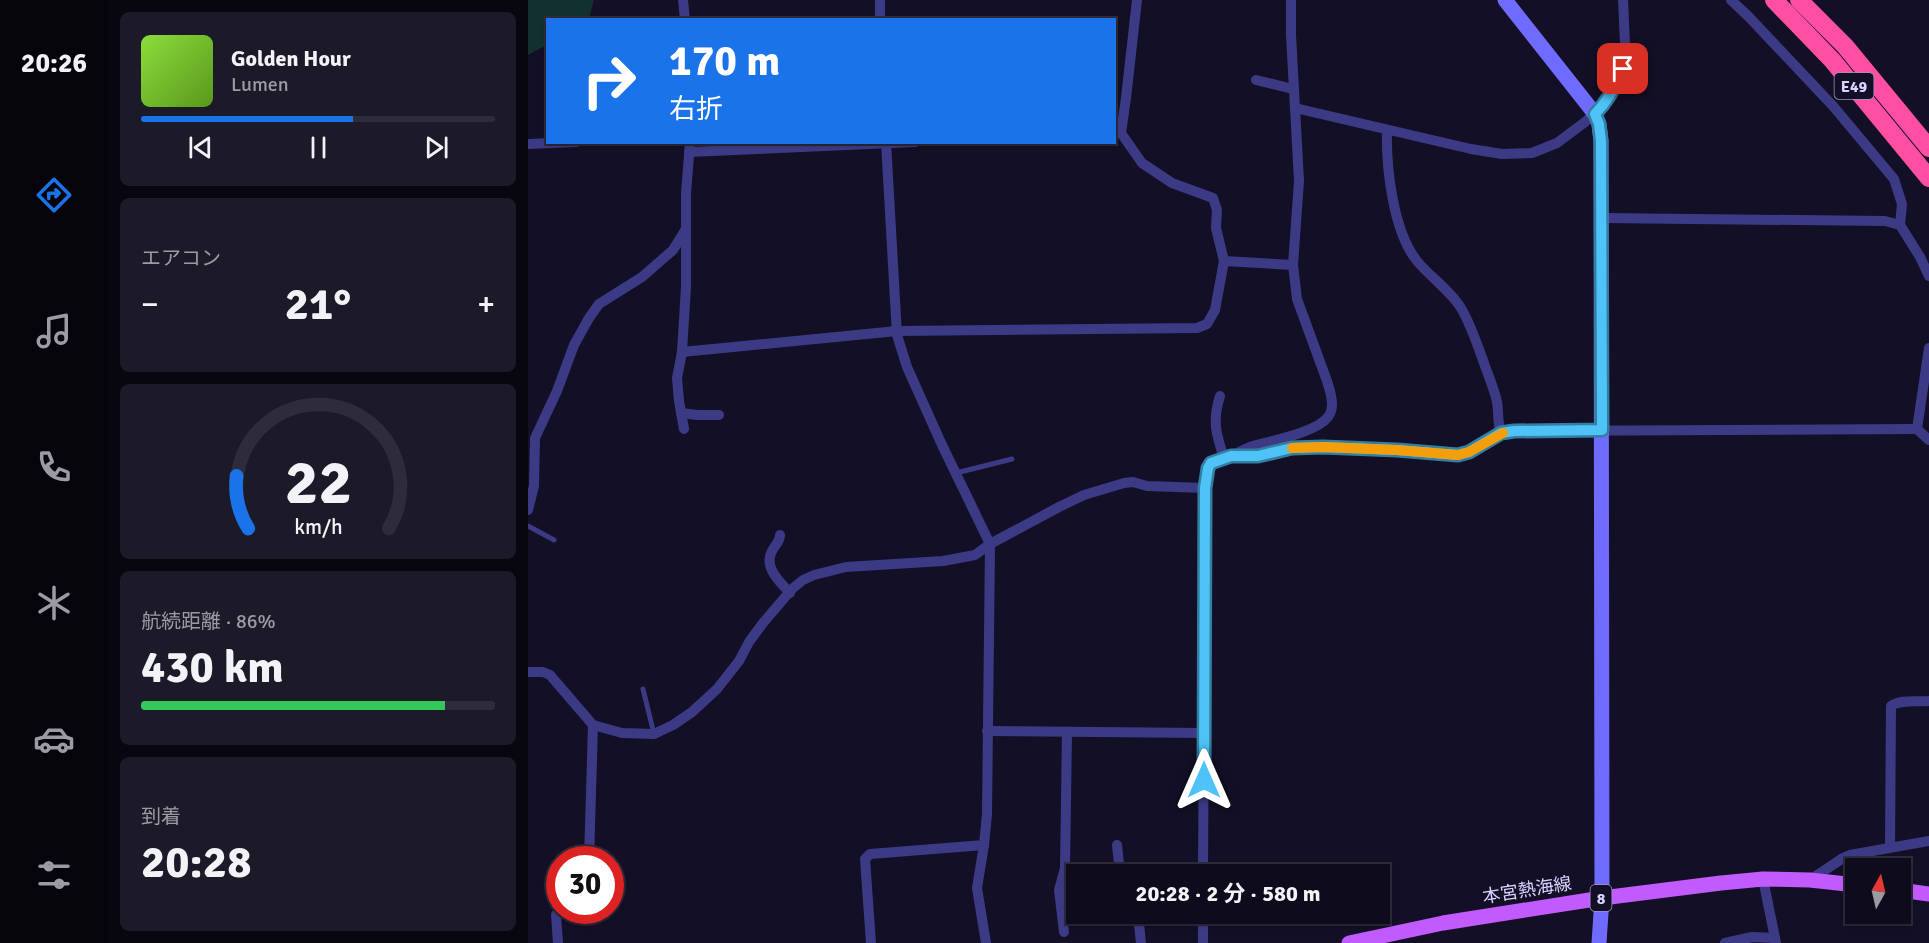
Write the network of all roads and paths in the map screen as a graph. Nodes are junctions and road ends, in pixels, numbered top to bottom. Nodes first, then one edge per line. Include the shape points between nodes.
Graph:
1 (683, 0) edge
2 (880, 0) edge
3 (1137, 0) edge
4 (1292, 0) edge
5 (1505, 0) edge
6 (1623, 0) edge
7 (1731, 0) edge
8 (1774, 0) edge
9 (1799, 0) edge
10 (685, 18) edge
11 (880, 18) edge
12 (1256, 80) dead end
13 (1293, 89) junction
14 (1295, 108) junction
15 (1595, 114) junction
16 (1387, 130) junction
17 (1118, 133) edge
18 (546, 143) edge
19 (528, 144) edge
20 (837, 144) edge
21 (886, 144) edge
22 (690, 147) edge
23 (1929, 148) edge
24 (1929, 178) edge
25 (1603, 218) junction
26 (1900, 225) junction
27 (686, 229) junction
28 (1224, 261) junction
29 (1293, 265) junction
30 (1929, 276) edge
31 (897, 331) junction
32 (1929, 348) edge
33 (682, 352) junction
34 (1220, 396) dead end
35 (681, 413) junction
36 (719, 415) dead end
37 (684, 429) dead end
38 (1917, 429) junction
39 (1602, 430) junction
40 (1501, 433) junction
41 (1929, 440) edge
42 (1227, 457) junction
43 (1012, 459) dead end
44 (955, 473) junction
45 (1205, 488) junction
46 (528, 510) edge
47 (528, 526) edge
48 (780, 535) dead end
49 (554, 540) dead end
50 (990, 544) junction
51 (790, 592) junction
52 (528, 672) edge
53 (643, 689) dead end
54 (1929, 701) edge
55 (593, 725) junction
56 (987, 731) junction
57 (1066, 732) junction
58 (1204, 733) junction
59 (654, 734) junction
60 (1929, 842) edge
61 (589, 846) edge
62 (984, 846) junction
63 (1117, 846) dead end
64 (1890, 847) junction
65 (1119, 864) edge
66 (1203, 864) edge
67 (1763, 879) junction
68 (1810, 880) junction
69 (1845, 884) edge
70 (1911, 892) edge
71 (1929, 894) edge
72 (1602, 898) junction
73 (557, 924) edge
74 (1139, 924) edge
75 (1203, 924) edge
76 (1064, 933) dead end
77 (1775, 940) edge
78 (558, 943) edge
79 (871, 943) edge
80 (986, 943) edge
81 (1141, 943) edge
82 (1203, 943) edge
83 (1349, 943) edge
84 (1599, 943) edge
85 (1725, 943) edge

1 - 10 street
2 - 11 street
3 - 17 street
4 - 13 street
5 - 15 street
6 - 15 street via 1623,69
7 - 26 street via 1833,106 1894,179 1902,204
8 - 24 highway, E49 via 1832,60
9 - 23 highway, E49 via 1845,46
12 - 13 street
13 - 14 street
14 - 16 street
14 - 29 street via 1299,181
15 - 16 street via 1557,143 1523,155 1482,151
15 - 25 street via 1601,141
16 - 40 street via 1391,193 1407,244 1416,260 1460,306 1472,330 1494,390
17 - 28 street via 1142,163 1172,183 1213,198
18 - 19 street
20 - 22 street
21 - 31 street
22 - 27 street
25 - 26 street via 1885,221
25 - 39 street
26 - 30 street
27 - 33 street
27 - 46 street via 673,250 642,277 599,304 589,318 535,438 534,486
28 - 29 street
28 - 31 street via 1215,310 1207,324 1197,328
29 - 42 street via 1297,299 1331,393 1330,414 1302,433
31 - 33 street
31 - 44 street via 907,367
32 - 38 street
33 - 35 street via 677,378
34 - 42 street via 1215,432
35 - 36 street
35 - 37 street
38 - 39 street
38 - 41 street
39 - 40 street
39 - 72 street
40 - 42 street via 1458,455 1323,447
42 - 45 street via 1211,463
43 - 44 lane
44 - 50 street
45 - 50 street via 1124,483 1084,495
45 - 58 street
47 - 49 lane
48 - 51 street via 769,563 776,578
50 - 51 street via 975,555 960,559 846,567 814,575
50 - 56 street
51 - 59 street via 717,689 692,712
52 - 55 street via 550,675
53 - 59 lane
54 - 64 street via 1891,706
55 - 59 street via 622,733
55 - 61 street
56 - 57 street
56 - 62 street
57 - 58 street
57 - 76 street via 1065,868 1059,890
58 - 66 street
60 - 64 street
62 - 79 street via 870,854 865,859
62 - 80 street via 977,888
63 - 65 street
64 - 68 street via 1843,858
67 - 68 main road, 本宮熱海線 / 8
67 - 72 main road, 本宮熱海線 / 8
67 - 77 street
68 - 69 main road, 本宮熱海線 / 8
70 - 71 main road
72 - 83 main road, 本宮熱海線 / 8 via 1443,923
72 - 84 street
73 - 78 street
74 - 81 street
75 - 82 street
77 - 85 street via 1752,937

